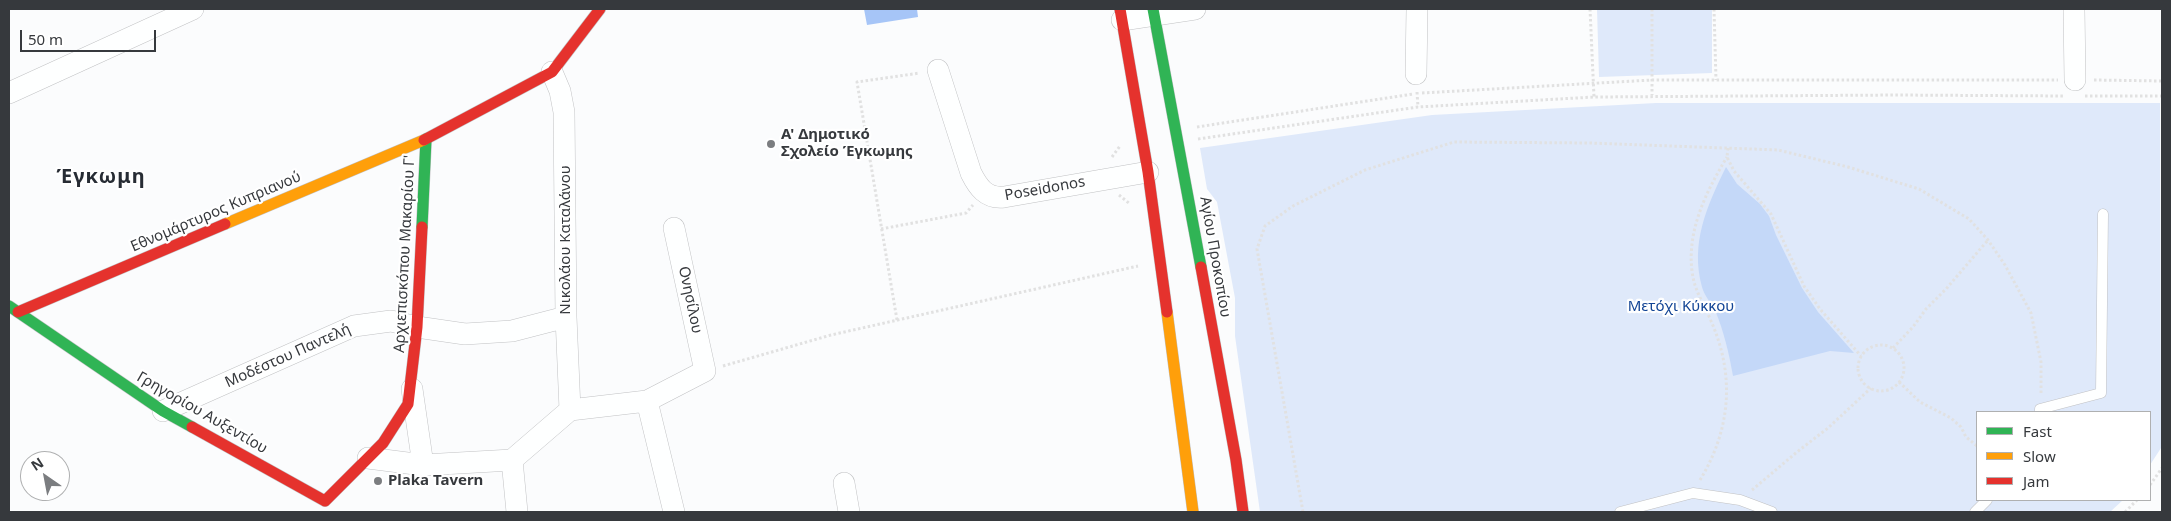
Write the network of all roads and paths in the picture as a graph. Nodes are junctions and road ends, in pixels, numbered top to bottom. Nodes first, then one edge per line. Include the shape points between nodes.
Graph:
1 (194, 9) edge
2 (600, 9) edge
3 (1195, 9) edge
4 (1417, 9) edge
5 (1590, 9) edge
6 (1652, 9) edge
7 (1714, 9) edge
8 (2074, 9) edge
9 (1154, 12) edge
10 (1121, 14) edge
11 (938, 70) joint
12 (552, 72) junction
13 (1652, 80) junction
14 (1716, 80) junction
15 (2162, 81) edge
16 (1593, 82) junction
17 (1417, 84) junction
18 (2072, 91) junction
19 (9, 93) edge
20 (1652, 95) junction
21 (2162, 96) edge
22 (1594, 97) junction
23 (1418, 107) junction
24 (1189, 128) dead end
25 (426, 139) junction
26 (1191, 140) dead end
27 (1728, 148) junction
28 (1727, 157) junction
29 (1148, 172) junction
30 (985, 193) junction
31 (2103, 214) dead end
32 (674, 228) dead end
33 (881, 229) junction
34 (1988, 240) junction
35 (1146, 265) dead end
36 (13, 309) edge
37 (566, 317) junction
38 (896, 320) junction
39 (417, 327) junction
40 (1892, 348) junction
41 (1861, 356) junction
42 (705, 371) junction
43 (1899, 382) junction
44 (412, 384) junction
45 (1871, 388) junction
46 (647, 401) junction
47 (570, 410) junction
48 (163, 411) junction
49 (2040, 411) edge
50 (1976, 445) edge
51 (368, 458) junction
52 (512, 460) junction
53 (423, 465) junction
54 (2162, 468) edge
55 (844, 482) dead end
56 (2151, 484) edge
57 (1693, 493) junction
58 (1740, 500) junction
59 (1986, 501) edge
60 (2136, 501) edge
61 (326, 507) edge
62 (517, 512) edge
63 (674, 512) edge
64 (849, 512) edge
65 (1193, 512) edge
66 (1243, 512) edge
67 (1303, 512) edge
68 (1620, 512) edge
69 (1772, 512) edge
70 (1974, 512) edge
71 (2125, 512) edge

1 - 19 street
2 - 12 street, Αρχιεπισκόπου Μακαρίου Γ'
3 - 9 street
4 - 17 street
5 - 16 path
6 - 13 path
7 - 14 path
8 - 18 street
9 - 10 street
9 - 66 street, Αγίου Προκοπίου
10 - 29 street
11 - 30 street, Poseidonos via 970,173
11 - 33 path via 857,82
12 - 25 street, Αρχιεπισκόπου Μακαρίου Γ'
12 - 37 street, Νικολάου Καταλάνου via 564,112
13 - 14 path
13 - 16 path
13 - 20 path
14 - 18 path
15 - 18 path
16 - 17 path
16 - 22 path
17 - 23 path
17 - 24 path
18 - 20 path
18 - 21 path
20 - 22 path
22 - 23 path
23 - 26 path
25 - 36 street, Εθνομάρτυρος Κυπριανού
25 - 39 street, Αρχιεπισκόπου Μακαρίου Γ'
27 - 28 path
27 - 34 path via 1778,150 1919,189 1969,219
27 - 67 path via 1454,142 1365,170 1293,206 1265,226 1256,249
28 - 41 path via 1734,171 1772,214 1804,286
28 - 57 path via 1698,213 1692,271 1722,355 1728,398 1708,467
29 - 30 street, Poseidonos via 1004,197 996,198
29 - 65 street
30 - 33 path via 966,213
31 - 49 lane via 2101,393
32 - 42 street, Ονησίλου
33 - 38 path
34 - 40 path
34 - 49 path via 2031,313 2041,362
35 - 38 path
36 - 48 street, Γρηγορίου Αυξεντίου
37 - 39 street, Μοδέστου Παντελή via 512,331 465,334
37 - 47 street, Νικολάου Καταλάνου
38 - 42 path via 831,334
39 - 44 street, Αρχιεπισκόπου Μακαρίου Γ'
39 - 48 street, Μοδέστου Παντελή via 391,321 354,326
40 - 41 path via 1874,346
40 - 43 path via 1902,360 1903,375
41 - 45 path via 1860,378
42 - 46 street
43 - 45 path via 1883,391
43 - 50 path via 1920,402 1951,418
44 - 51 street, Αρχιεπισκόπου Μακαρίου Γ' via 402,416
44 - 53 street
45 - 58 path
46 - 47 street
46 - 63 street
47 - 52 street
48 - 61 street, Γρηγορίου Αυξεντίου
51 - 53 street
51 - 61 street, Αρχιεπισκόπου Μακαρίου Γ'
52 - 53 street
52 - 62 street
54 - 56 path
55 - 64 street
57 - 58 lane
57 - 68 lane
58 - 69 lane
59 - 70 lane
60 - 71 path

